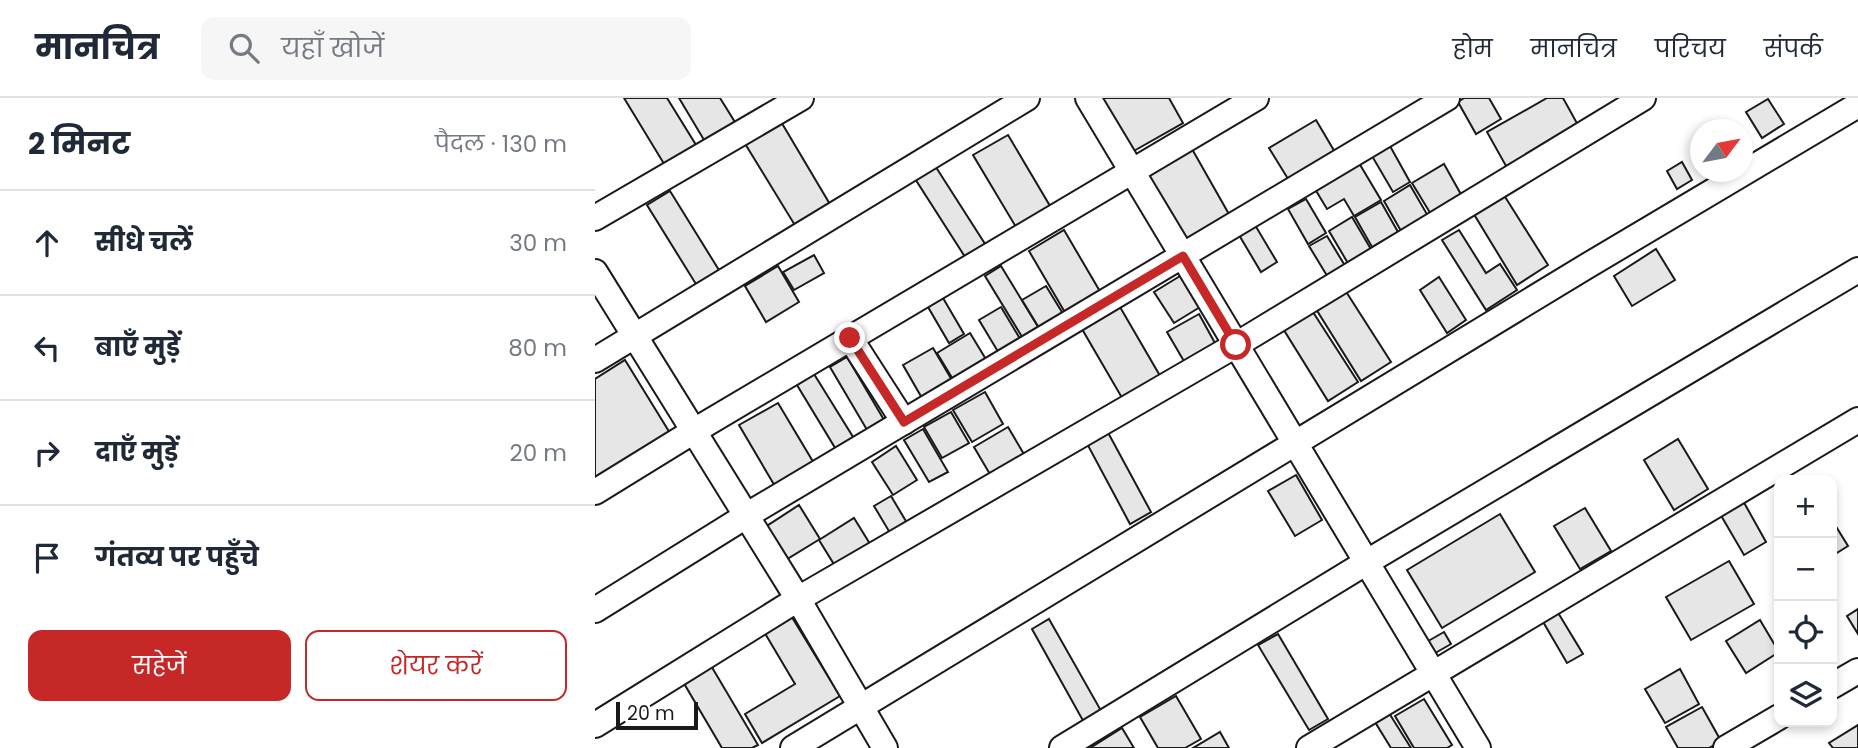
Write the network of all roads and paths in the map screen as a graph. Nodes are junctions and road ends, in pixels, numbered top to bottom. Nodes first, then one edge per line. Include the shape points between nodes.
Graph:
1 (801, 98) edge
2 (1027, 98) edge
3 (1088, 98) edge
4 (1256, 98) edge
5 (1447, 98) edge
6 (1643, 98) edge
7 (1858, 105) edge
8 (1132, 171) junction
9 (595, 218) edge
10 (1183, 256) junction
11 (1858, 270) edge
12 (595, 272) edge
13 (635, 336) junction
14 (850, 338) junction
15 (1236, 345) junction
16 (595, 360) edge
17 (1858, 420) edge
18 (904, 422) junction
19 (694, 431) junction
20 (1295, 443) junction
21 (595, 492) edge
22 (747, 516) junction
23 (1367, 562) junction
24 (798, 599) junction
25 (595, 610) edge
26 (1858, 670) edge
27 (1434, 674) junction
28 (1837, 683) edge
29 (862, 706) junction
30 (1774, 720) edge
31 (595, 725) edge
32 (793, 748) edge
33 (885, 748) edge
34 (1062, 748) edge
35 (1309, 748) edge
36 (1478, 748) edge
37 (1726, 748) edge

1 - 9 street
2 - 13 street
3 - 8 street
4 - 8 street
5 - 10 street
6 - 15 street
7 - 20 street
8 - 10 street
8 - 14 street
10 - 15 street
10 - 18 street
11 - 23 street
12 - 13 street
13 - 16 street
13 - 19 street
14 - 18 street
14 - 19 street
15 - 20 street
15 - 24 street
17 - 27 street
18 - 22 street
19 - 21 street
19 - 22 street
20 - 23 street
20 - 29 street
22 - 24 street
22 - 25 street
23 - 27 street
23 - 34 street
24 - 29 street
24 - 31 street
26 - 28 street
27 - 35 street
27 - 36 street
29 - 32 street
29 - 33 street
30 - 37 street

